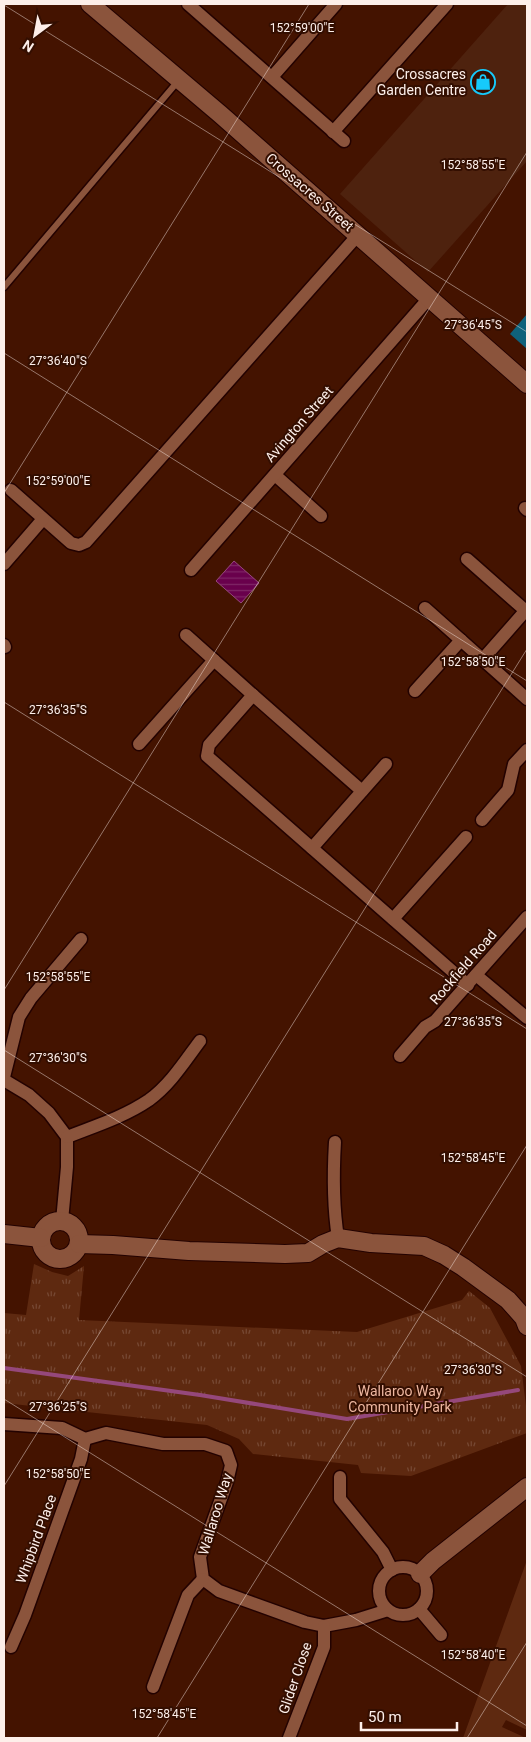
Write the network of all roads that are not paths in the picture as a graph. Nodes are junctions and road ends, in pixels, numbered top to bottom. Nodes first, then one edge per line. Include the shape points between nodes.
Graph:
1 (90, 4) edge
2 (188, 4) edge
3 (336, 4) edge
4 (447, 4) edge
5 (272, 77) junction
6 (180, 79) junction
7 (333, 132) junction
8 (344, 141) dead end
9 (358, 235) junction
10 (4, 287) edge
11 (430, 297) junction
12 (527, 384) edge
13 (275, 475) junction
14 (11, 490) dead end
15 (321, 516) dead end
16 (43, 519) junction
17 (467, 560) dead end
18 (4, 564) edge
19 (191, 570) dead end
20 (425, 608) dead end
21 (526, 610) edge
22 (186, 635) dead end
23 (461, 640) junction
24 (214, 660) junction
25 (483, 660) junction
26 (415, 691) dead end
27 (253, 695) junction
28 (527, 698) edge
29 (140, 744) dead end
30 (527, 750) edge
31 (386, 764) dead end
32 (362, 791) junction
33 (482, 820) dead end
34 (466, 837) dead end
35 (312, 848) junction
36 (527, 917) edge
37 (393, 919) junction
38 (81, 940) dead end
39 (472, 980) junction
40 (527, 1018) edge
41 (200, 1041) dead end
42 (400, 1056) dead end
43 (4, 1078) edge
44 (67, 1137) junction
45 (334, 1142) dead end
46 (62, 1221) junction
47 (4, 1234) edge
48 (41, 1238) junction
49 (338, 1238) junction
50 (79, 1244) junction
51 (527, 1326) edge
52 (4, 1424) edge
53 (86, 1439) junction
54 (340, 1477) dead end
55 (527, 1487) edge
56 (392, 1570) junction
57 (420, 1574) junction
58 (203, 1579) junction
59 (419, 1609) junction
60 (388, 1610) junction
61 (324, 1626) junction
62 (441, 1635) dead end
63 (11, 1647) dead end
64 (153, 1687) dead end
65 (290, 1738) edge

1 - 6 street, Crossacres Street
2 - 5 street
3 - 5 street
4 - 7 street
5 - 7 street
6 - 9 street, Crossacres Street
6 - 10 lane
7 - 8 street
9 - 11 street, Crossacres Street
9 - 16 street via 86,542 79,545 71,543
11 - 12 street, Crossacres Street
11 - 13 street, Avington Street
13 - 15 street
13 - 19 street, Avington Street
14 - 16 street
16 - 18 street
17 - 21 street
20 - 23 street
21 - 25 street
22 - 24 street
23 - 25 street
23 - 26 street
24 - 27 street
24 - 29 street
25 - 28 street
27 - 32 street
27 - 35 street via 209,745 208,756
30 - 33 street via 514,764 508,790
31 - 32 street
32 - 35 street
34 - 37 street
35 - 37 street
36 - 39 street, Rockfield Road
37 - 39 street
38 - 43 street via 31,998 19,1017
39 - 40 street
39 - 42 street, Rockfield Road
41 - 44 street via 176,1073 150,1099 125,1114
43 - 44 street via 30,1095
44 - 46 street
45 - 49 street via 334,1210
46 - 48 street via 46,1227
46 - 50 street via 74,1226
47 - 48 street
48 - 50 street via 44,1251 54,1259 73,1255
49 - 50 street via 308,1253 285,1254
49 - 51 street via 424,1246 444,1255 508,1300
52 - 53 street via 62,1428
53 - 58 street, Wallaroo Way via 106,1433 163,1444 205,1444 226,1451 230,1465 227,1482 200,1557
53 - 63 street, Whipbird Place
54 - 56 street via 340,1499 383,1552
55 - 57 street
56 - 57 street via 407,1568
56 - 60 street via 380,1588 381,1600
57 - 59 street via 427,1594
58 - 61 street via 219,1591
58 - 64 street via 188,1594
59 - 60 street via 402,1615
59 - 62 street
60 - 61 street
61 - 65 street, Glider Close via 324,1647

